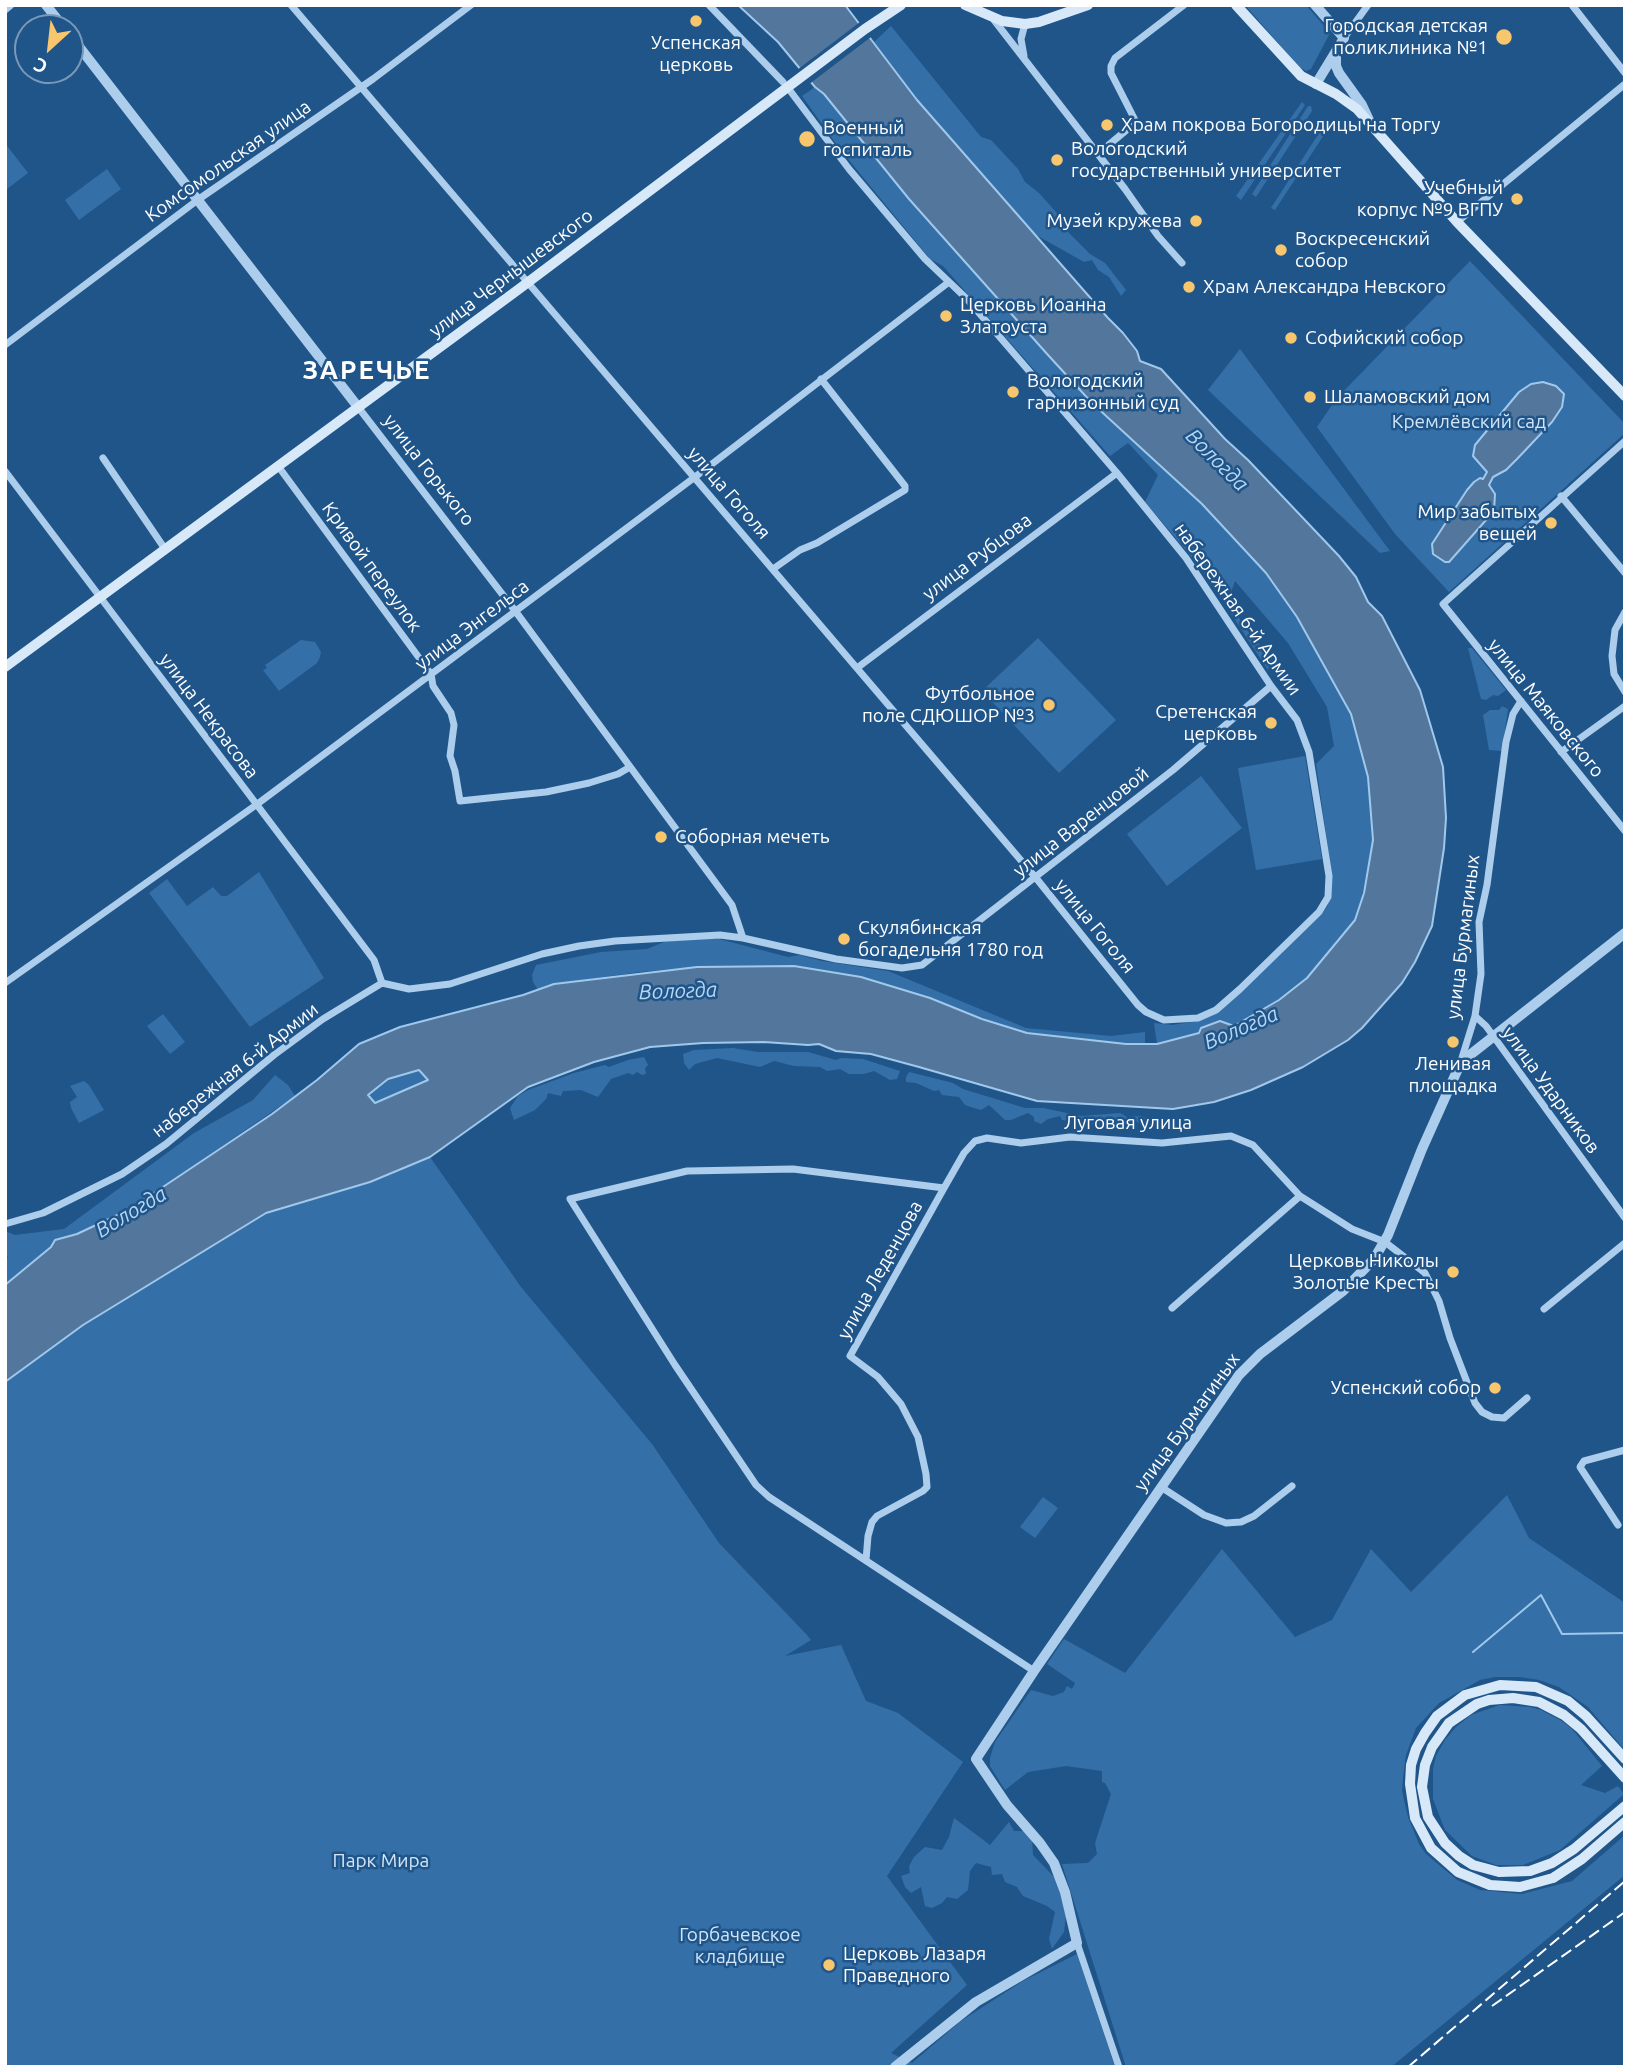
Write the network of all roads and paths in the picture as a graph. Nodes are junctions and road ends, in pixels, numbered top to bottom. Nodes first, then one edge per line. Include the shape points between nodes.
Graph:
1 (11, 5) edge
2 (291, 5) edge
3 (471, 5) edge
4 (709, 5) edge
5 (901, 5) edge
6 (908, 5) edge
7 (965, 5) edge
8 (981, 5) edge
9 (1088, 5) edge
10 (1184, 5) edge
11 (1236, 5) edge
12 (1315, 5) edge
13 (1368, 5) edge
14 (1572, 5) edge
15 (891, 6) edge
16 (5, 10) edge
17 (990, 15) junction
18 (881, 19) junction
19 (1025, 24) junction
20 (865, 29) junction
21 (1344, 38) junction
22 (1335, 51) junction
23 (84, 53) edge
24 (1029, 66) junction
25 (1625, 73) edge
26 (1316, 84) junction
27 (1625, 84) edge
28 (361, 86) junction
29 (788, 89) junction
30 (1371, 124) junction
31 (1098, 154) junction
32 (199, 199) junction
33 (1457, 222) junction
34 (1182, 263) dead end
35 (528, 282) junction
36 (949, 282) junction
37 (5, 345) edge
38 (821, 379) junction
39 (1625, 396) edge
40 (358, 407) junction
41 (1625, 440) edge
42 (103, 458) dead end
43 (278, 466) junction
44 (5, 471) edge
45 (1116, 473) junction
46 (695, 477) junction
47 (1561, 496) junction
48 (165, 549) junction
49 (774, 569) junction
50 (1625, 573) edge
51 (101, 597) junction
52 (516, 612) junction
53 (1625, 612) edge
54 (5, 667) edge
55 (857, 668) junction
56 (431, 674) junction
57 (1271, 686) junction
58 (1625, 692) edge
59 (1521, 701) junction
60 (1625, 706) edge
61 (1561, 752) junction
62 (630, 767) junction
63 (256, 805) junction
64 (1625, 831) edge
65 (1036, 878) junction
66 (1625, 933) edge
67 (743, 938) junction
68 (382, 982) junction
69 (5, 983) edge
70 (1138, 1004) joint
71 (1475, 1016) junction
72 (1493, 1037) junction
73 (1461, 1062) junction
74 (975, 1141) joint
75 (944, 1188) junction
76 (1300, 1196) junction
77 (1625, 1218) edge
78 (5, 1224) edge
79 (1385, 1242) junction
80 (1625, 1243) edge
81 (1172, 1308) dead end
82 (1544, 1309) dead end
83 (1527, 1398) dead end
84 (1625, 1450) edge
85 (1292, 1486) dead end
86 (1161, 1487) junction
87 (1618, 1525) dead end
88 (866, 1560) junction
89 (1034, 1671) junction
90 (1622, 1756) edge
91 (1625, 1778) edge
92 (1625, 1805) edge
93 (1625, 1822) edge
94 (1077, 1943) junction
95 (895, 2067) edge
96 (1119, 2067) edge

1 - 16 street
2 - 28 street, улица Гоголя
3 - 28 street, Комсомольская улица
4 - 29 street, набережная 6-й Армии
5 - 18 main road
6 - 18 main road
7 - 17 main road
8 - 17 main road
9 - 19 main road
10 - 31 street via 1115,58 1111,73 1136,122
11 - 26 main road via 1289,65
12 - 21 street
13 - 21 street
14 - 25 street
15 - 20 main road
17 - 19 main road
17 - 24 street
18 - 20 main road
19 - 24 street via 1021,45
20 - 29 main road, улица Чернышевского
21 - 22 street
22 - 26 street
22 - 30 street via 1339,73
23 - 32 street, улица Горького
24 - 31 street
26 - 30 main road via 1348,102
27 - 33 street
28 - 32 street, Комсомольская улица
28 - 35 street, улица Гоголя
29 - 35 main road, улица Чернышевского
29 - 36 street, набережная 6-й Армии via 868,191
30 - 33 main road
31 - 34 street
32 - 37 street, Комсомольская улица
32 - 40 street, улица Горького
33 - 39 main road
35 - 40 main road, улица Чернышевского
35 - 46 street, улица Гоголя
36 - 38 street, улица Энгельса
36 - 45 street, набережная 6-й Армии
38 - 46 street, улица Энгельса
38 - 49 street via 905,486 902,493
40 - 43 main road, улица Чернышевского
40 - 52 street, улица Горького
41 - 47 street
42 - 48 street
43 - 48 main road, улица Чернышевского
43 - 56 street, Кривой переулок
44 - 51 street, улица Некрасова
45 - 55 street, улица Рубцова
45 - 57 street, набережная 6-й Армии via 1186,558
46 - 49 street, улица Гоголя
46 - 52 street, улица Энгельса
47 - 50 street
47 - 59 street, улица Маяковского via 1443,604
48 - 51 main road, улица Чернышевского
49 - 55 street, улица Гоголя
51 - 54 main road, улица Чернышевского
51 - 63 street, улица Некрасова
52 - 56 street, улица Энгельса
52 - 62 street, улица Горького
53 - 58 street via 1615,630 1612,656 1614,674
55 - 65 street, улица Гоголя
56 - 62 street, Кривой переулок via 454,725 450,756 460,801 546,792 589,783
56 - 63 street, улица Энгельса
57 - 65 street, улица Варенцовой via 1173,771
57 - 70 street, набережная 6-й Армии via 1297,720 1309,752 1329,876 1328,897 1319,912 1216,1010 1198,1018 1164,1020
59 - 61 street, улица Маяковского
59 - 71 street, улица Бурмагиных via 1506,742 1479,922 1481,974
60 - 61 street
61 - 64 street, улица Маяковского
62 - 67 street, улица Горького via 732,905
63 - 68 street, улица Некрасова via 374,960
63 - 69 street, улица Энгельса
65 - 67 street, улица Варенцовой via 922,965 902,968
65 - 70 street, улица Гоголя
66 - 72 street
67 - 68 street via 720,935 615,941 542,954 450,984 409,989
68 - 78 street, набережная 6-й Армии via 274,1055 166,1144 122,1174 43,1213
71 - 72 street, улица Ударников
71 - 73 street, улица Бурмагиных
72 - 73 street
72 - 77 street, улица Ударников
73 - 79 street, улица Бурмагиных
74 - 75 street, улица Леденцова
74 - 76 street, Луговая улица via 987,1138 1021,1143 1070,1137 1162,1143 1231,1136 1253,1145
75 - 88 street, улица Леденцова via 850,1356 878,1377 901,1404 918,1437 927,1487 877,1516 868,1536
75 - 88 street, улица Леденцова via 793,1169 687,1171 570,1199 756,1485
76 - 79 street, Луговая улица via 1352,1229
76 - 81 street
79 - 83 street, Луговая улица via 1425,1273 1433,1286 1482,1412 1504,1418
79 - 86 street, улица Бурмагиных via 1343,1291 1248,1364
80 - 82 street
84 - 87 street via 1584,1461 1580,1468
85 - 86 street via 1248,1520 1226,1523 1203,1515
86 - 89 street, улица Бурмагиных
88 - 89 street
89 - 94 street, улица Бурмагиных via 976,1759 1054,1863
90 - 93 main road via 1582,1711 1562,1697 1524,1685 1492,1686 1460,1698 1437,1716 1413,1759 1410,1792 1418,1825 1435,1852 1458,1872 1490,1885 1520,1887 1553,1878
91 - 92 main road via 1575,1724 1549,1706 1526,1699 1489,1700 1462,1712 1435,1741 1423,1775 1425,1805 1437,1833 1459,1856 1479,1868 1511,1873 1541,1868 1564,1856
94 - 95 street via 976,2002
94 - 96 street

